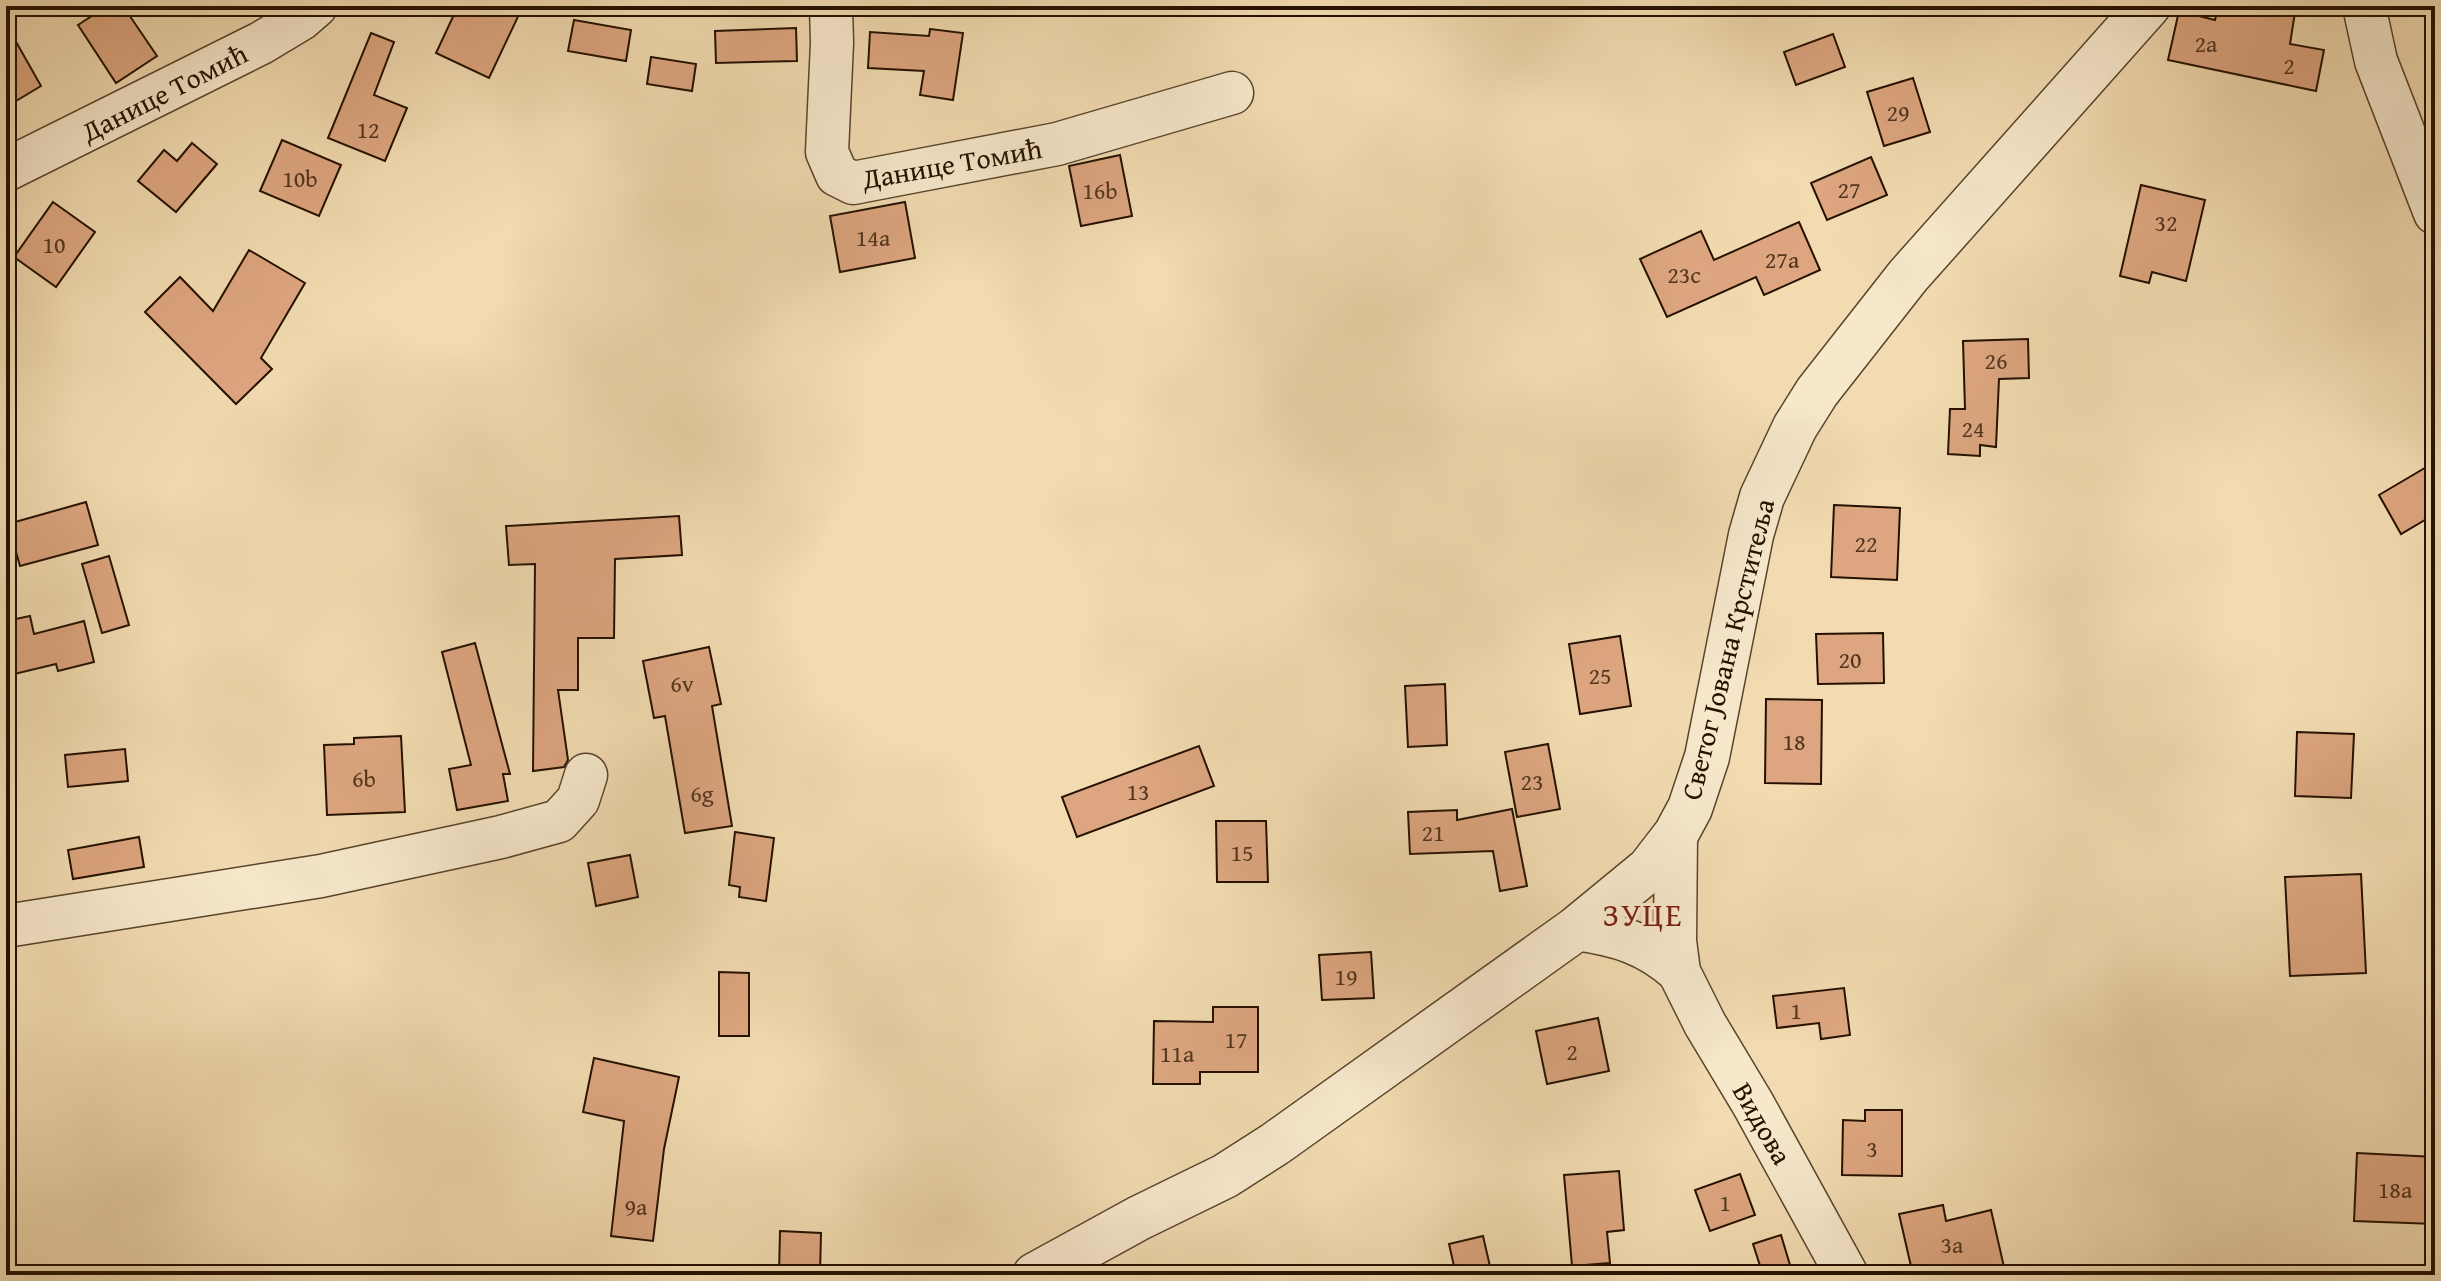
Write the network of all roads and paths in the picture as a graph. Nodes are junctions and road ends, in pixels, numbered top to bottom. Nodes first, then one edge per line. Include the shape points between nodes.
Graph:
1 (316, 6) edge
2 (831, 6) edge
3 (2148, 6) edge
4 (2364, 6) edge
5 (1232, 93) dead end
6 (6, 170) edge
7 (2435, 213) edge
8 (586, 775) dead end
9 (1676, 834) junction
10 (6, 926) edge
11 (1576, 929) junction
12 (1679, 972) junction
13 (1035, 1275) edge
14 (1847, 1275) edge

1 - 6 street, Данице Томић via 261,43
2 - 5 street, Данице Томић via 827,152 837,175 853,183 1057,144
3 - 9 street, Светог Јована Крститеља via 1908,276 1795,427 1762,497 1707,757
4 - 7 street via 2376,61
8 - 10 street via 578,800 559,821 501,837 321,876
9 - 11 street, Светог Јована Крститеља via 1649,869
9 - 12 street, Видова
11 - 12 street, Видова via 1640,944
11 - 13 street, Светог Јована Крститеља via 1225,1176
12 - 14 street, Видова

